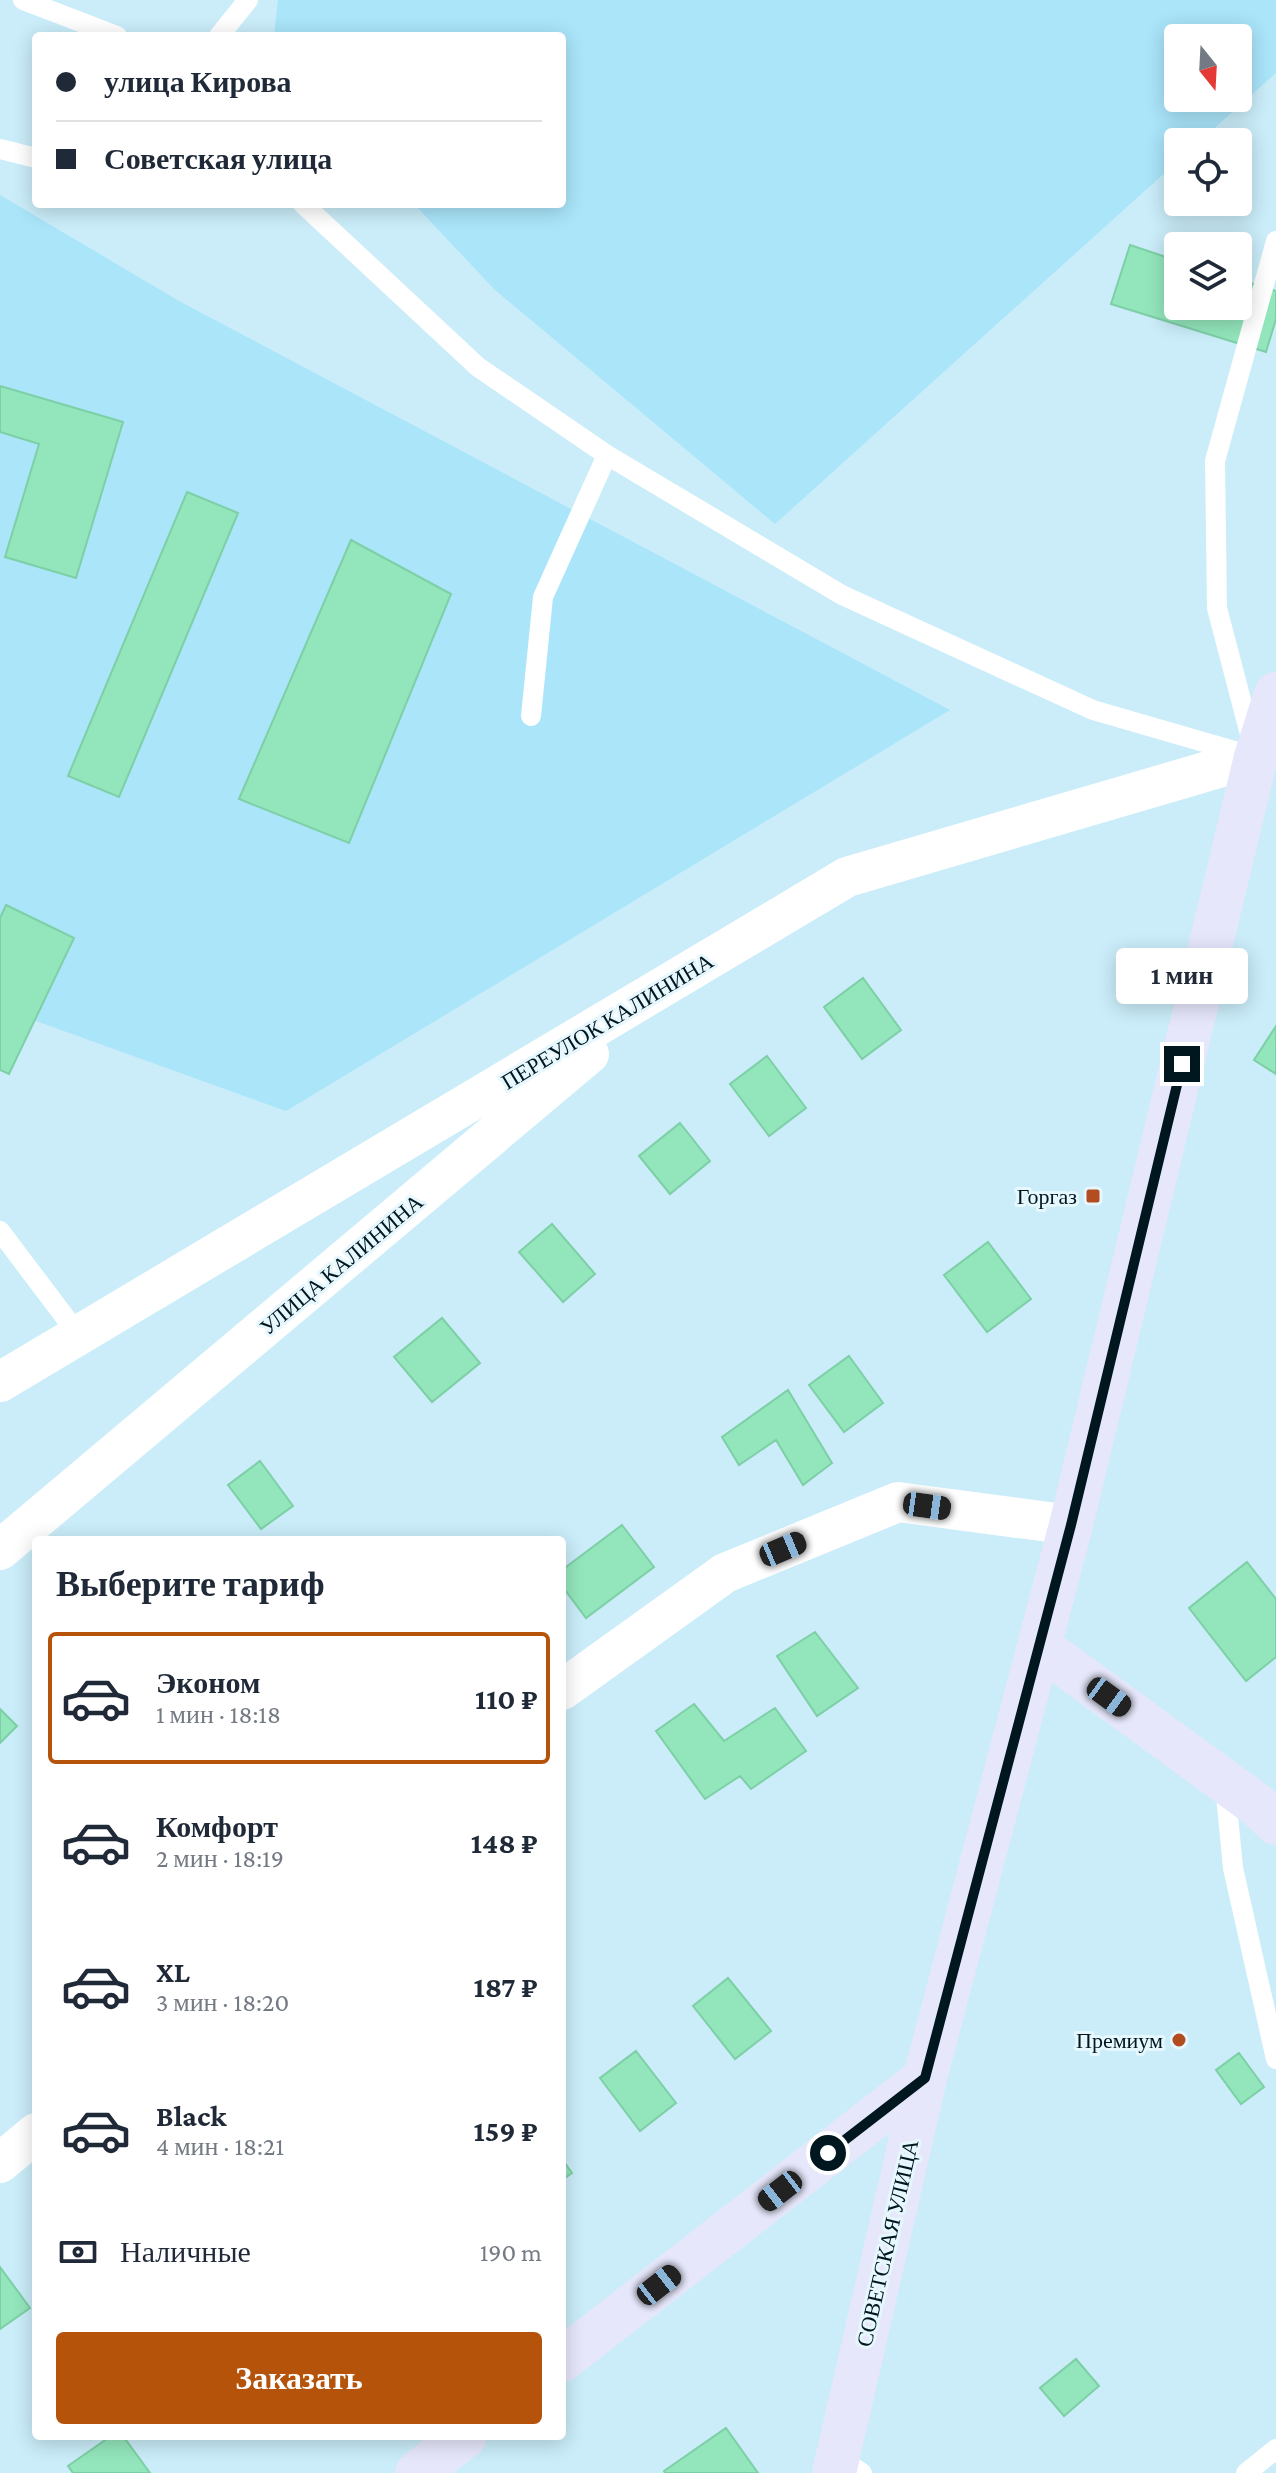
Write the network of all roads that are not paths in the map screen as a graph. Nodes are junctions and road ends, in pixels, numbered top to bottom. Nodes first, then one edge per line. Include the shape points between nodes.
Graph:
1 (23, 0) edge
2 (248, 0) edge
3 (107, 32) edge
4 (222, 32) edge
5 (0, 149) edge
6 (32, 157) edge
7 (307, 208) edge
8 (1276, 241) edge
9 (607, 455) junction
10 (1276, 694) edge
11 (531, 716) dead end
12 (1269, 756) edge
13 (680, 977) junction
14 (0, 1231) edge
15 (80, 1337) junction
16 (0, 1382) edge
17 (1071, 1525) junction
18 (0, 1550) edge
19 (1039, 1646) junction
20 (566, 1687) edge
21 (1258, 1800) edge
22 (1276, 2059) edge
23 (925, 2078) junction
24 (32, 2136) edge
25 (0, 2163) edge
26 (566, 2357) edge
27 (460, 2440) edge
28 (1276, 2449) edge
29 (845, 2468) edge
30 (417, 2473) edge
31 (1246, 2473) edge

1 - 3 lane
2 - 4 lane
5 - 6 lane
7 - 9 lane via 478,367
8 - 12 lane via 1215,461 1217,608
9 - 11 lane via 543,597
9 - 12 lane via 842,595 1093,710
10 - 12 street, СОВЕТСКАЯ УЛИЦА
12 - 13 street, ПЕРЕУЛОК КАЛИНИНА via 847,877
12 - 17 street, СОВЕТСКАЯ УЛИЦА
13 - 15 street, ПЕРЕУЛОК КАЛИНИНА
13 - 18 street, УЛИЦА КАЛИНИНА
14 - 15 lane
15 - 16 street, ПЕРЕУЛОК КАЛИНИНА
17 - 19 street, СОВЕТСКАЯ УЛИЦА
17 - 20 street via 898,1502 725,1573
19 - 21 street
19 - 23 street, СОВЕТСКАЯ УЛИЦА
21 - 22 lane via 1233,1868
23 - 26 street
23 - 29 street, СОВЕТСКАЯ УЛИЦА
24 - 25 street
27 - 30 street
28 - 31 lane

